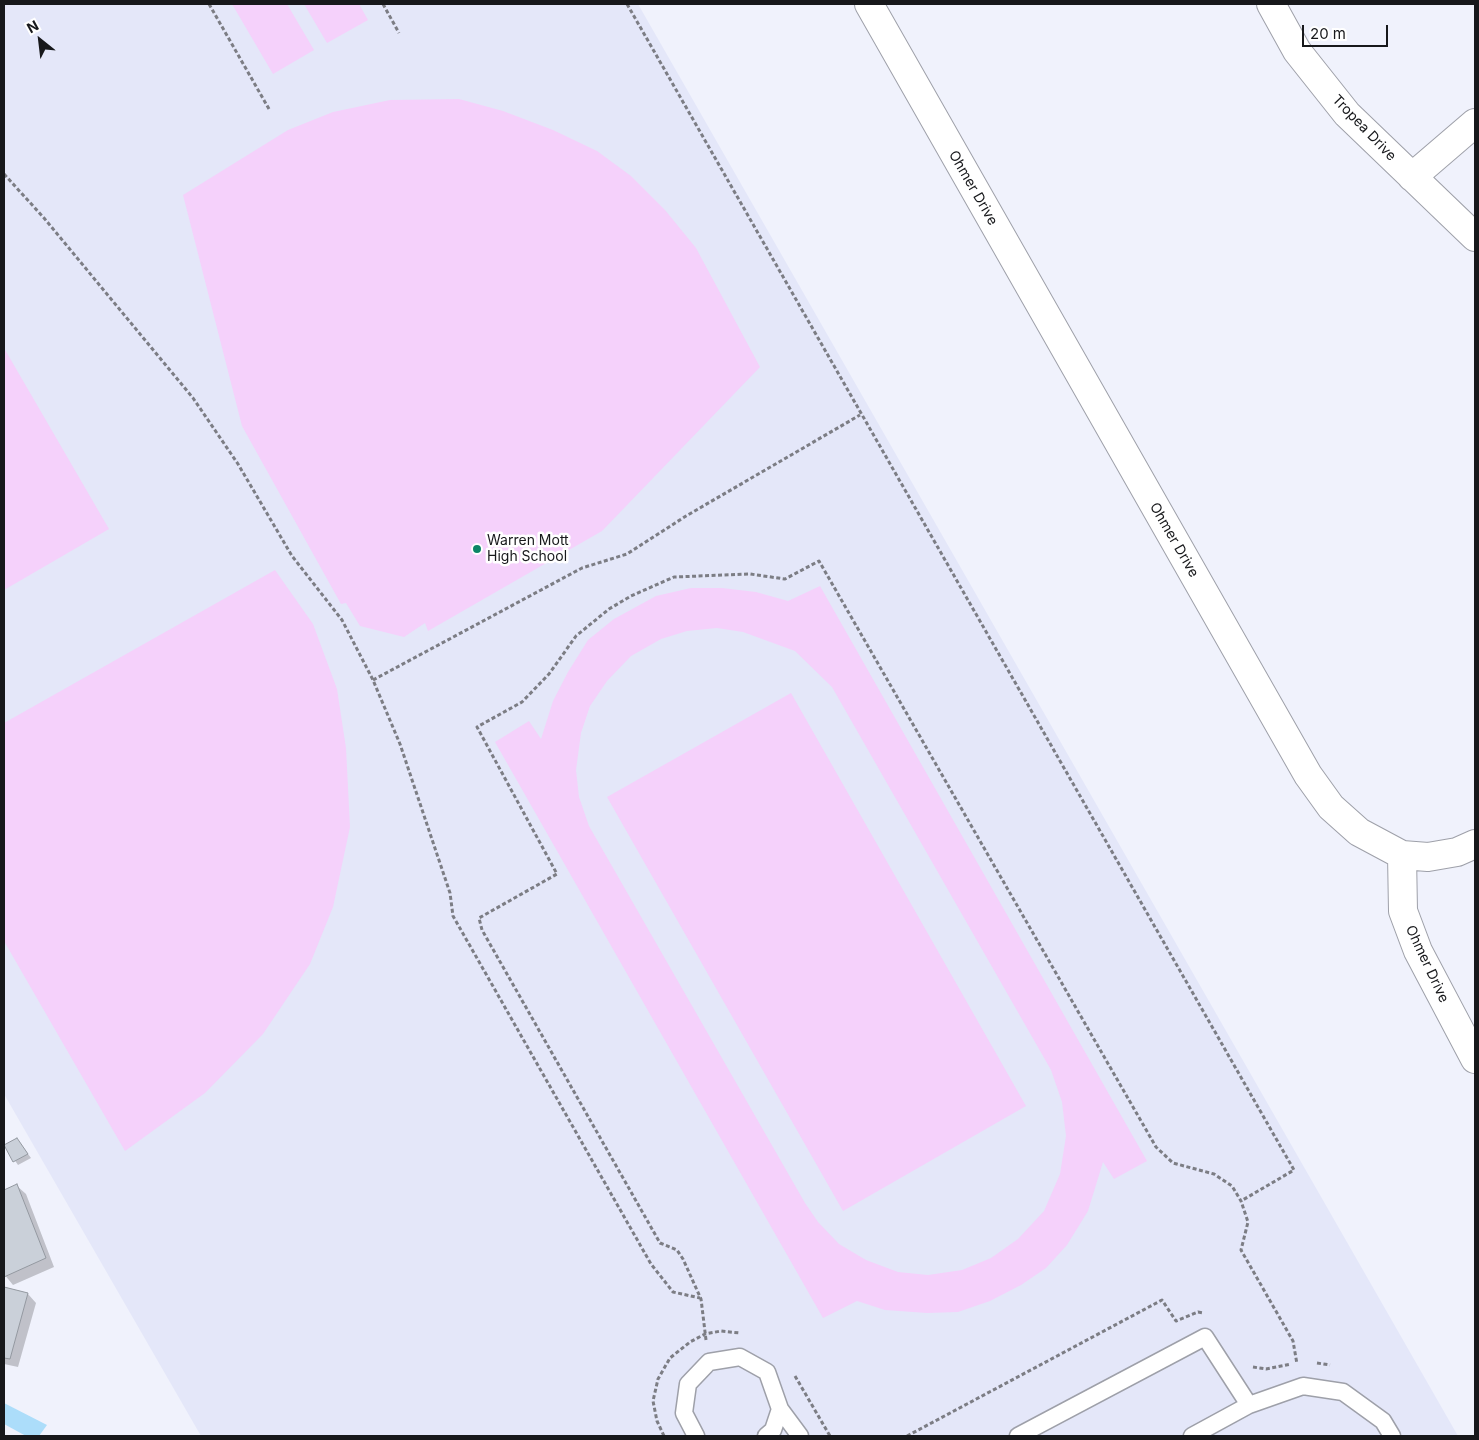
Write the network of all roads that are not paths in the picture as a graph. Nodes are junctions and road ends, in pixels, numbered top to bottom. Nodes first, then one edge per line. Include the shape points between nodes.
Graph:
1 (869, 4) edge
2 (1271, 4) edge
3 (1475, 123) edge
4 (1412, 177) junction
5 (1475, 237) edge
6 (1475, 844) edge
7 (1402, 855) junction
8 (1475, 1059) edge
9 (1249, 1405) junction
10 (780, 1409) junction
11 (696, 1436) edge
12 (766, 1436) edge
13 (800, 1436) edge
14 (1018, 1436) edge
15 (1192, 1436) edge
16 (1392, 1436) edge

1 - 7 street, Ohmer Drive via 1308,775 1331,807 1359,832
2 - 4 street, Tropea Drive via 1297,51 1346,114
3 - 4 street
4 - 5 street, Tropea Drive
6 - 7 street via 1457,852 1428,857
7 - 8 street, Ohmer Drive via 1403,911 1418,951
9 - 14 lane via 1205,1337
9 - 15 lane
9 - 16 lane via 1303,1386 1343,1392 1383,1421
10 - 11 lane via 767,1372 740,1357 709,1362 688,1384 684,1413
10 - 12 lane via 773,1430
10 - 13 lane

